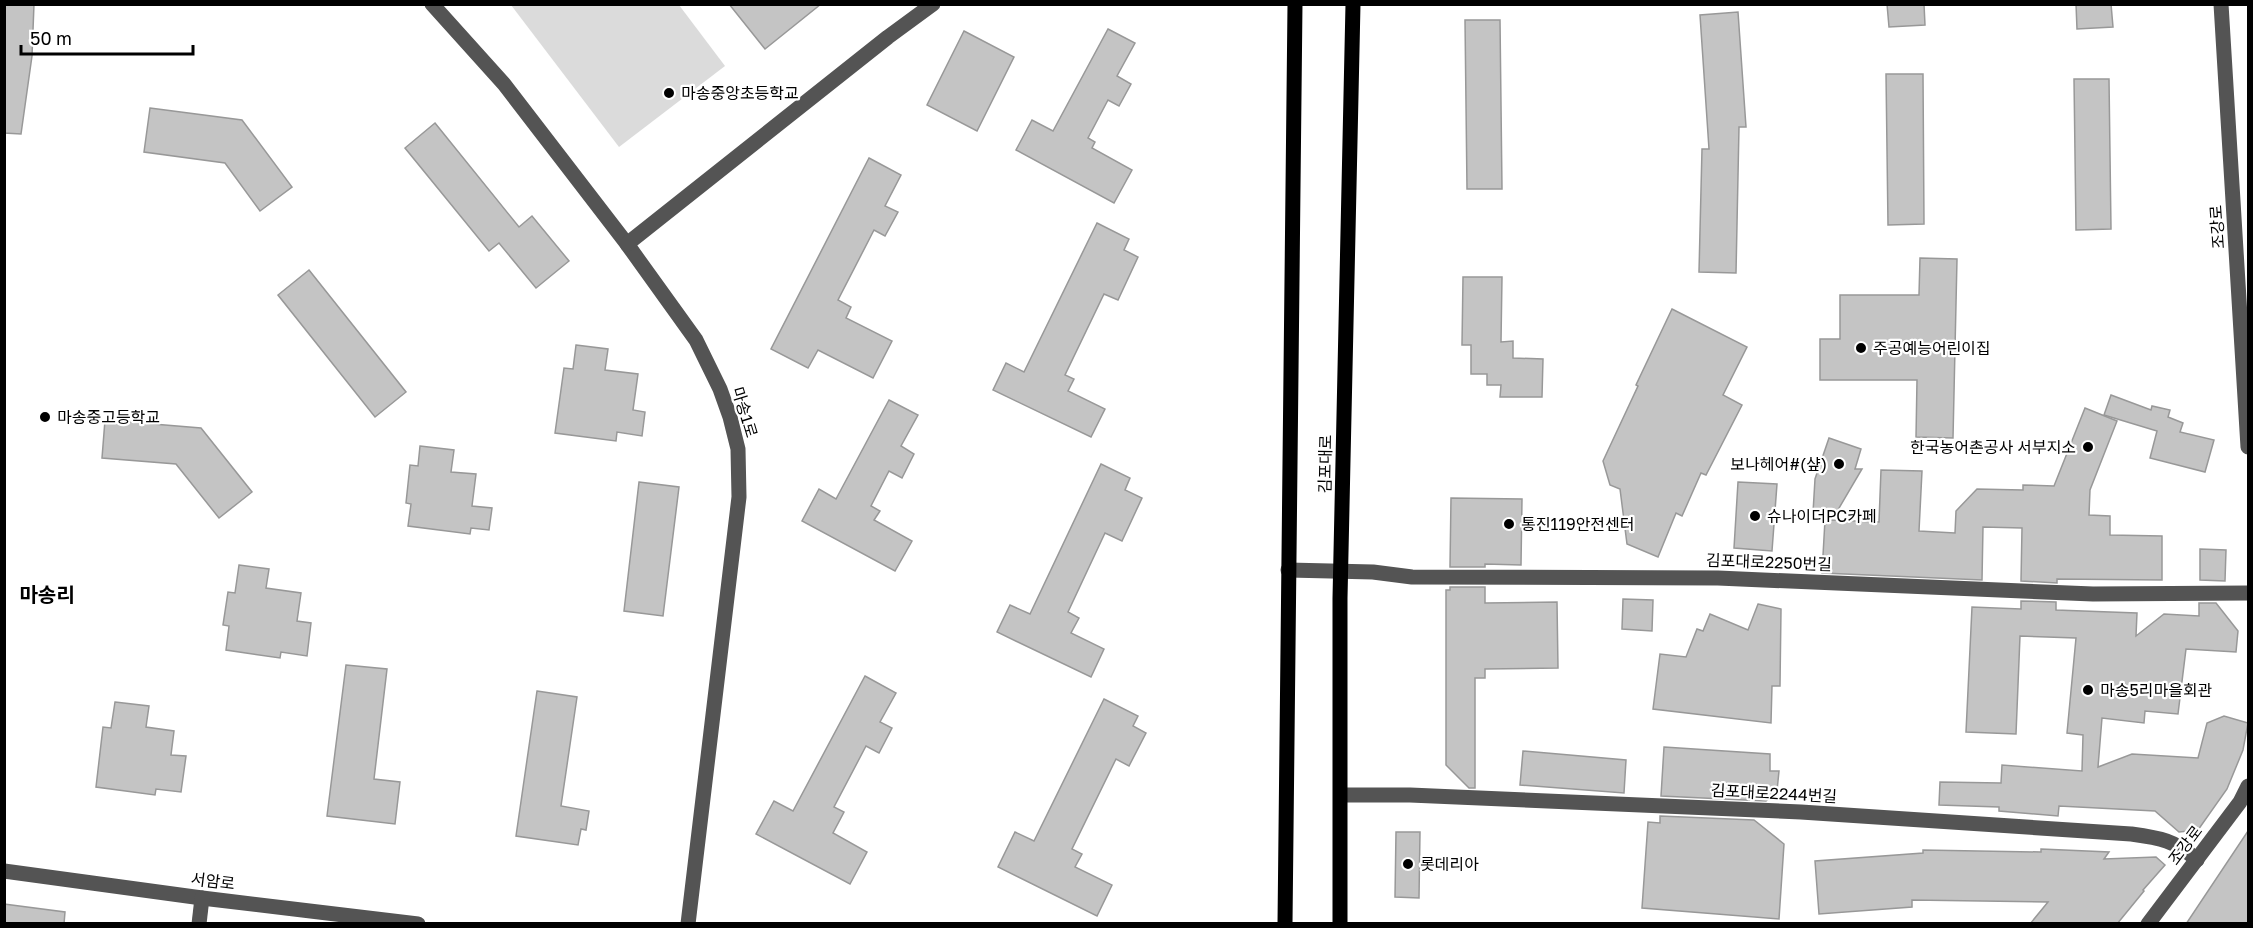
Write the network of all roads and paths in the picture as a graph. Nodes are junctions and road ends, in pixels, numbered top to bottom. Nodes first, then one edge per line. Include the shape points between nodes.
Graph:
1 (432, 4) edge
2 (933, 4) edge
3 (1295, 4) edge
4 (1353, 4) edge
5 (2221, 4) edge
6 (627, 244) junction
7 (2248, 447) edge
8 (1288, 570) junction
9 (1340, 571) junction
10 (2248, 593) edge
11 (2248, 786) edge
12 (1341, 795) junction
13 (2197, 860) junction
14 (4, 872) edge
15 (202, 898) junction
16 (199, 924) edge
17 (418, 924) edge
18 (688, 924) edge
19 (1285, 924) edge
20 (1340, 924) edge
21 (2148, 924) edge

1 - 6 street, 마송1로 via 504,84
2 - 6 street
3 - 8 main road
4 - 9 main road, 김포대로
5 - 7 street, 조강로
6 - 18 street, 마송1로 via 696,340 720,388 738,449 739,497
8 - 9 street, 김포대로2250번길
8 - 19 main road
9 - 10 street, 김포대로2250번길 via 1412,577 1801,580 2093,594
9 - 12 main road, 김포대로
11 - 13 street, 조강로
12 - 13 street, 김포대로2244번길 via 1800,812 2119,833 2172,841
12 - 20 main road, 김포대로
13 - 21 street, 조강로
14 - 15 street, 서암로
15 - 16 street
15 - 17 street, 서암로

